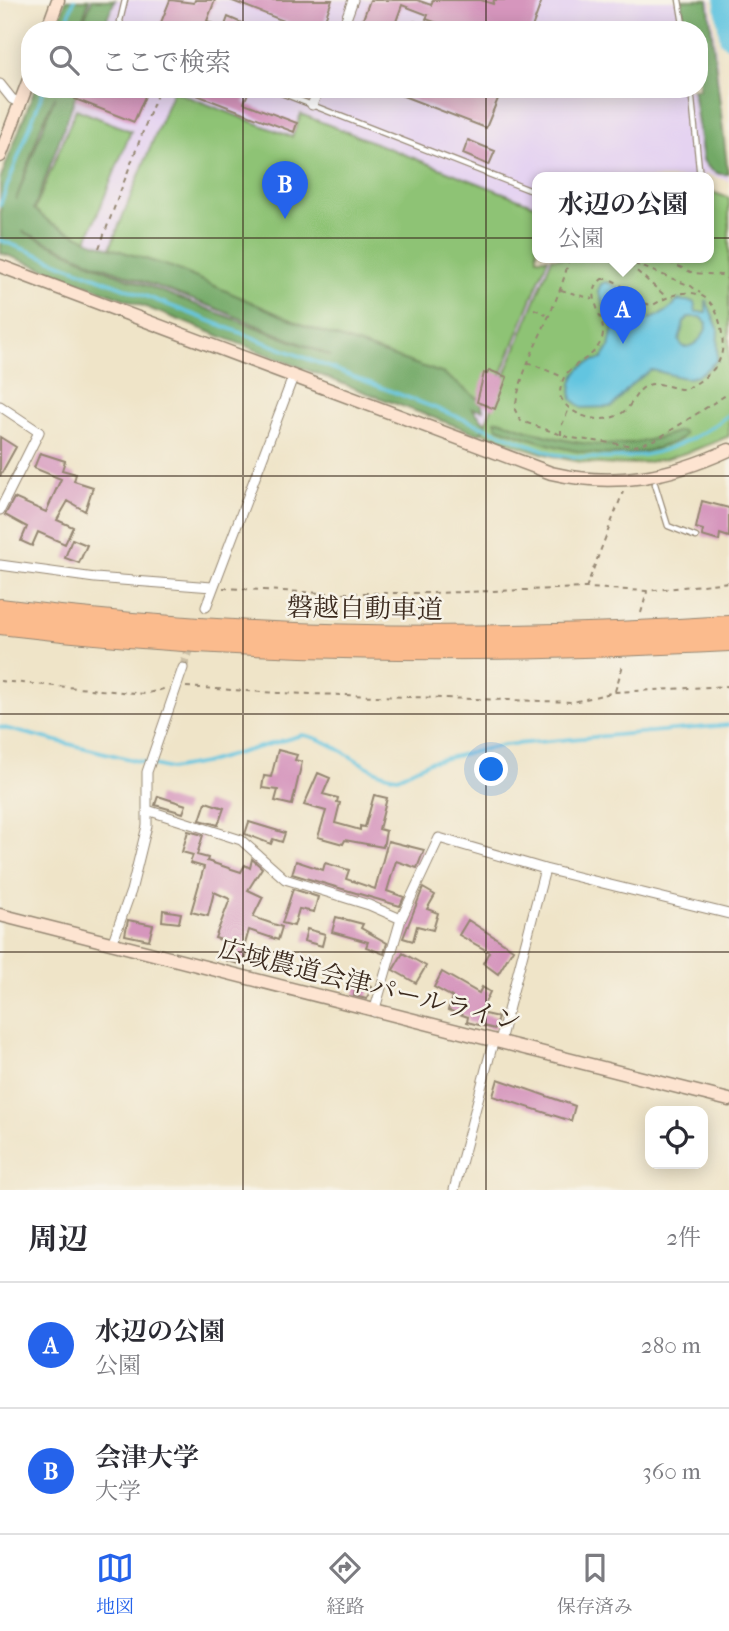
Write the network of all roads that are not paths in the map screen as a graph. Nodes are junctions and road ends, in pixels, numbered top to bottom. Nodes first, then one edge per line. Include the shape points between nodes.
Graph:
1 (58, 0) edge
2 (125, 0) edge
3 (353, 0) edge
4 (679, 0) edge
5 (50, 21) edge
6 (120, 21) edge
7 (345, 21) edge
8 (682, 21) edge
9 (0, 83) edge
10 (22, 98) edge
11 (294, 98) edge
12 (315, 98) edge
13 (692, 98) edge
14 (20, 103) junction
15 (312, 105) junction
16 (0, 156) edge
17 (699, 172) edge
18 (532, 191) edge
19 (0, 266) edge
20 (293, 377) junction
21 (0, 407) edge
22 (729, 450) edge
23 (655, 484) dead end
24 (0, 510) edge
25 (696, 537) dead end
26 (0, 565) edge
27 (212, 587) junction
28 (206, 607) dead end
29 (0, 608) edge
30 (0, 625) edge
31 (729, 625) edge
32 (729, 642) edge
33 (183, 668) tunnel mouth
34 (147, 810) junction
35 (545, 869) junction
36 (0, 915) edge
37 (729, 915) edge
38 (401, 919) junction
39 (112, 944) junction
40 (374, 1012) junction
41 (497, 1040) junction
42 (729, 1100) edge
43 (454, 1190) edge

1 - 5 street
2 - 6 lane
3 - 7 street
4 - 8 lane
9 - 14 street
10 - 14 street
11 - 15 lane
12 - 15 street
13 - 17 lane
14 - 16 street
15 - 18 lane
19 - 20 street
20 - 22 street via 532,468 573,478 625,481 673,473
20 - 27 street
21 - 24 street via 39,432
23 - 25 lane via 668,526
26 - 27 street
27 - 28 street
29 - 31 highway, 磐越自動車道 via 204,629 340,635 520,635
30 - 32 highway, 磐越自動車道 via 192,644 362,652
33 - 34 street via 151,755
34 - 38 street via 241,840 285,879
34 - 39 street via 131,891
35 - 37 street
35 - 38 street via 439,838
35 - 41 street
36 - 39 street, 広域農道会津パールライン
38 - 40 street
39 - 40 street, 広域農道会津パールライン
40 - 41 street, 広域農道会津パールライン
41 - 42 street, 広域農道会津パールライン
41 - 43 street

